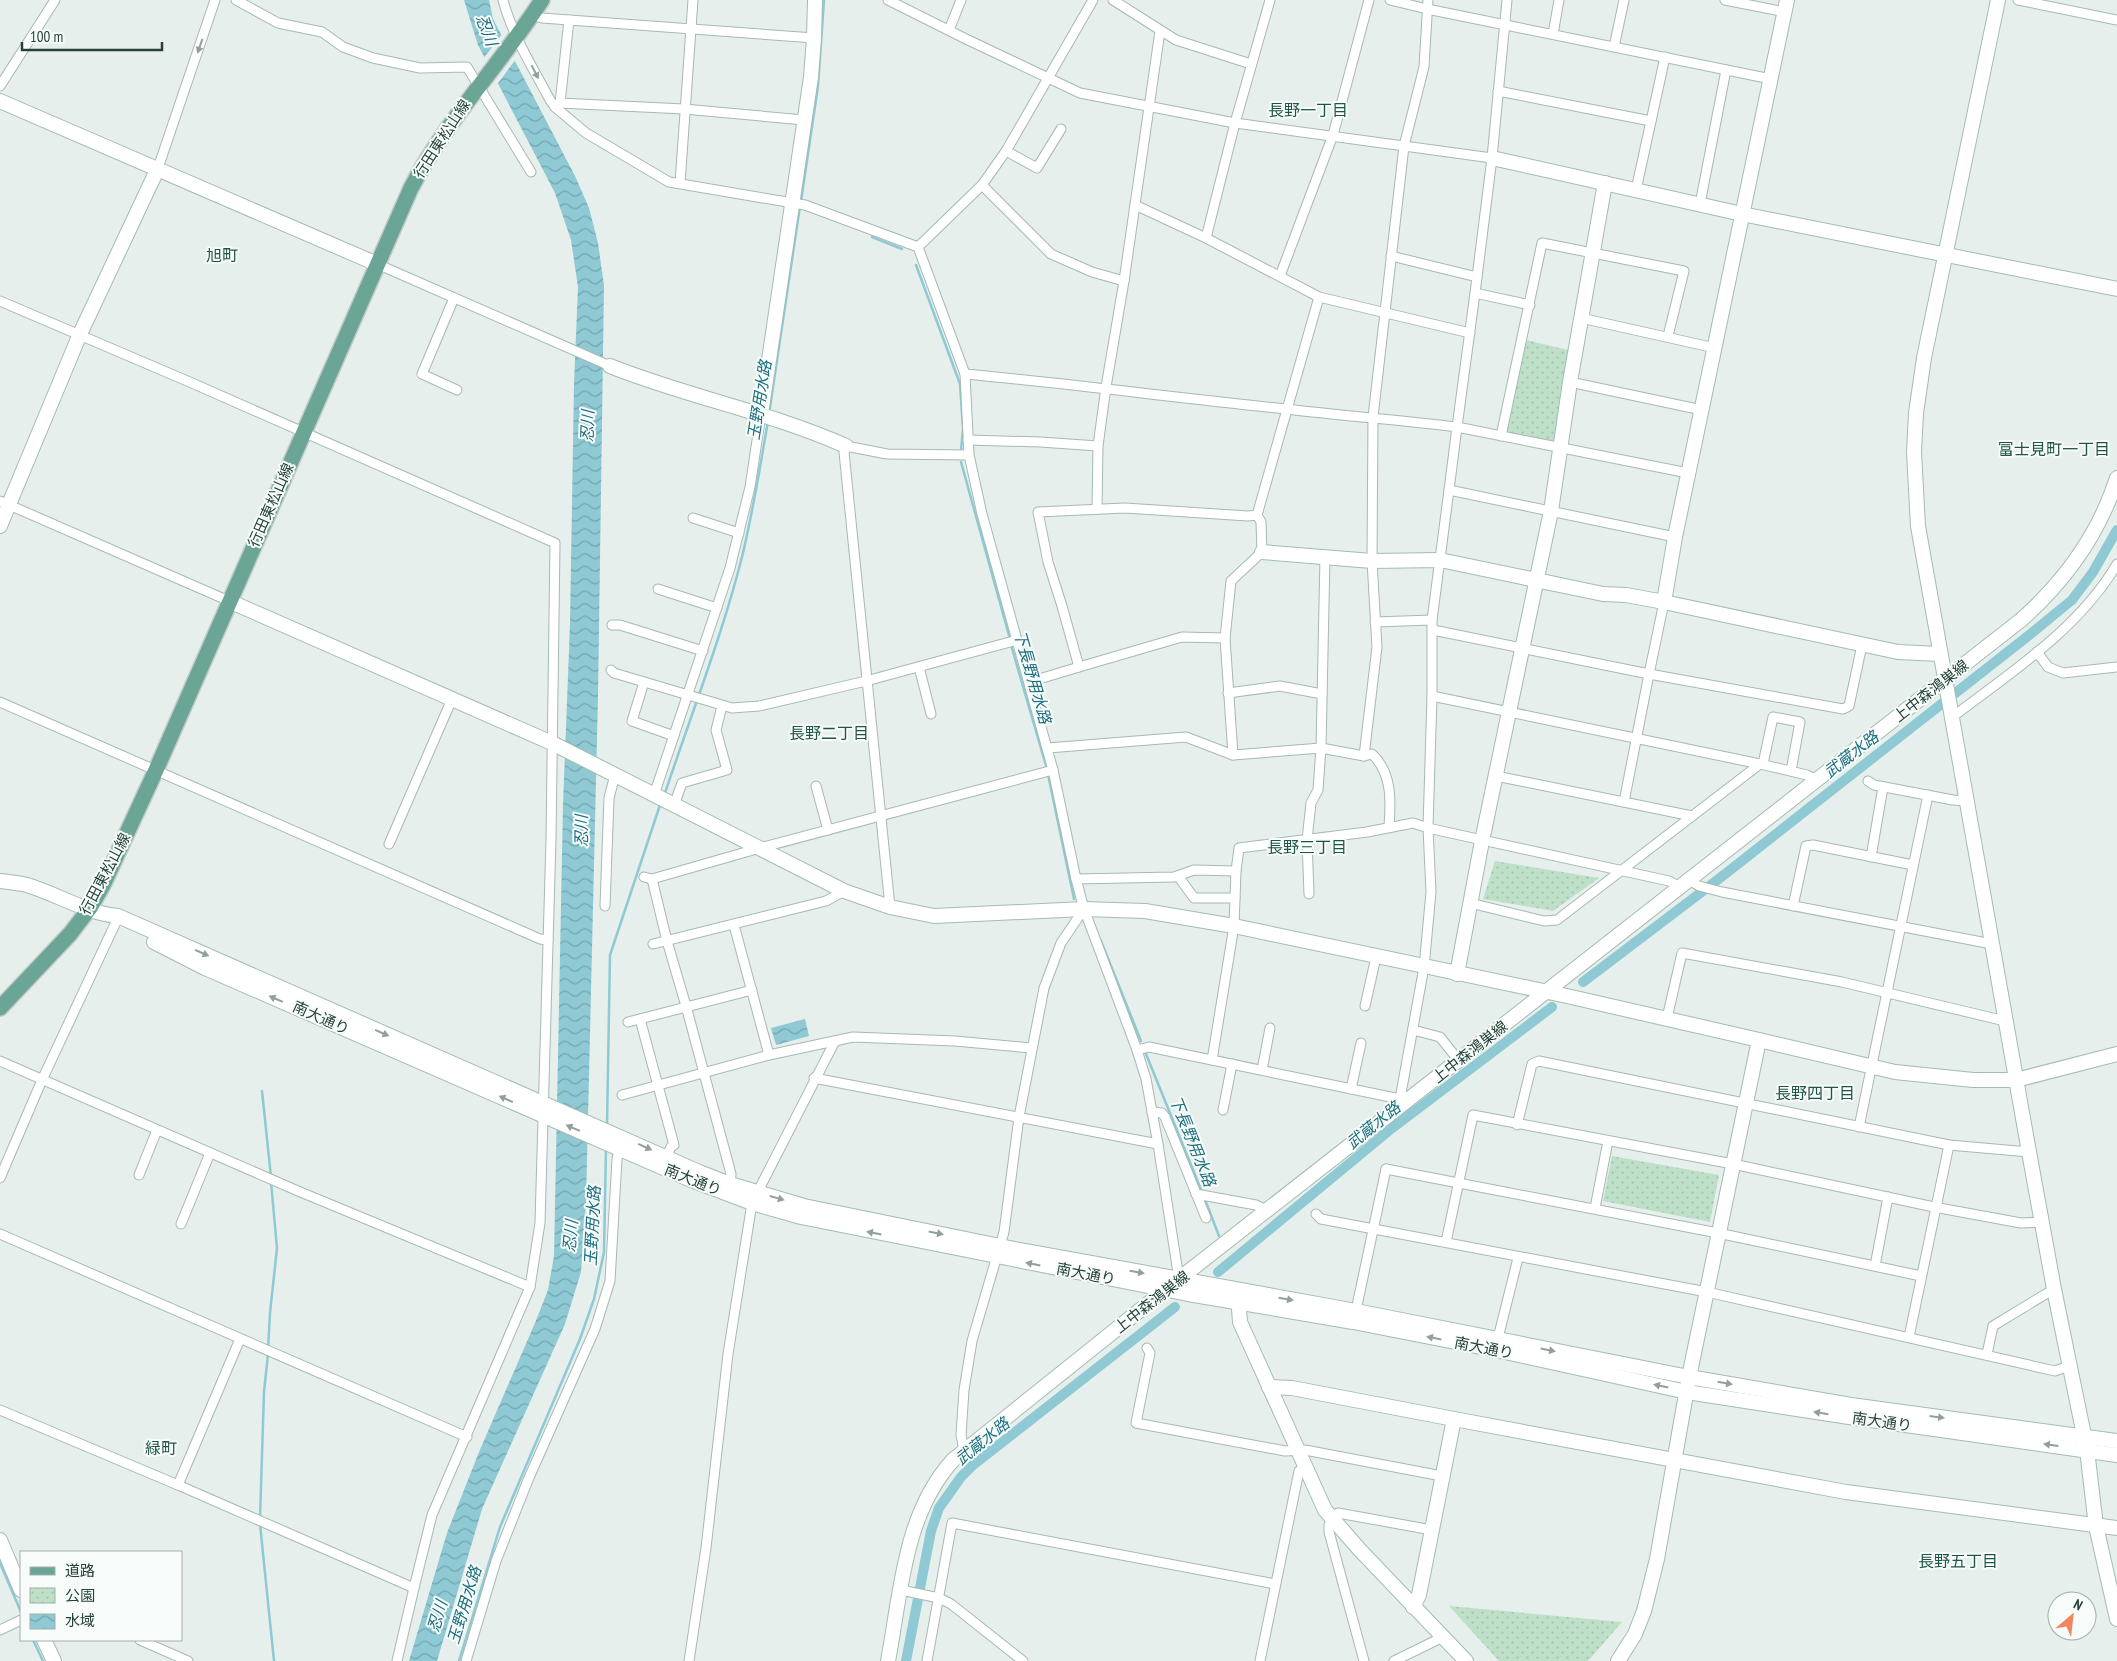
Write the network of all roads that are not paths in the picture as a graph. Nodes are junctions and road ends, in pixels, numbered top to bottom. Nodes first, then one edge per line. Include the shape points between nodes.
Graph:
1 (55, 0) edge
2 (215, 0) edge
3 (236, 0) edge
4 (504, 0) edge
5 (542, 0) edge
6 (693, 0) edge
7 (814, 0) edge
8 (888, 0) edge
9 (961, 0) edge
10 (1093, 0) edge
11 (1113, 0) edge
12 (1270, 0) edge
13 (1369, 0) edge
14 (1390, 0) edge
15 (1507, 0) edge
16 (1559, 0) edge
17 (1624, 0) edge
18 (1725, 0) edge
19 (1998, 0) edge
20 (2018, 0) edge
21 (1427, 5) edge
22 (1786, 6) edge
23 (532, 14) junction
24 (569, 20) junction
25 (2117, 20) edge
26 (1505, 24) junction
27 (690, 29) junction
28 (949, 30) junction
29 (1160, 31) junction
30 (1553, 34) junction
31 (516, 36) junction
32 (814, 38) junction
33 (1614, 47) junction
34 (1665, 57) junction
35 (1251, 64) junction
36 (1726, 70) junction
37 (1047, 78) junction
38 (1771, 79) junction
39 (481, 82) junction
40 (0, 86) edge
41 (1498, 91) junction
42 (0, 101) edge
43 (557, 105) junction
44 (1149, 107) junction
45 (684, 109) junction
46 (804, 120) junction
47 (1651, 121) junction
48 (1235, 123) junction
49 (1061, 129) dead end
50 (1333, 136) junction
51 (1404, 146) junction
52 (1006, 151) junction
53 (1492, 158) junction
54 (158, 168) junction
55 (531, 172) dead end
56 (680, 183) junction
57 (1605, 183) junction
58 (982, 185) junction
59 (1636, 190) junction
60 (798, 204) junction
61 (1135, 204) junction
62 (1700, 204) junction
63 (1742, 214) junction
64 (1206, 238) junction
65 (918, 247) junction
66 (1592, 253) junction
67 (1946, 254) junction
68 (1391, 256) junction
69 (377, 264) junction
70 (1280, 276) junction
71 (1477, 277) junction
72 (1124, 281) junction
73 (2117, 289) edge
74 (1475, 293) junction
75 (1319, 297) junction
76 (454, 298) junction
77 (0, 301) edge
78 (1530, 305) junction
79 (1385, 314) junction
80 (1581, 318) junction
81 (80, 334) junction
82 (1470, 334) junction
83 (1668, 336) junction
84 (1715, 348) junction
85 (610, 366) joint
86 (965, 374) junction
87 (1570, 382) junction
88 (1106, 387) junction
89 (457, 390) dead end
90 (1288, 410) junction
91 (1702, 410) junction
92 (765, 415) junction
93 (1373, 417) junction
94 (1457, 427) junction
95 (303, 432) junction
96 (1501, 436) junction
97 (968, 440) junction
98 (846, 446) junction
99 (1098, 446) junction
100 (1561, 448) junction
101 (969, 455) junction
102 (1688, 473) junction
103 (2117, 478) edge
104 (1449, 490) junction
105 (4, 503) edge
106 (1097, 509) junction
107 (1551, 511) junction
108 (1257, 515) junction
109 (693, 518) dead end
110 (0, 526) edge
111 (739, 534) junction
112 (1675, 537) junction
113 (1262, 552) junction
114 (1326, 556) junction
115 (1440, 560) junction
116 (1372, 561) junction
117 (2117, 564) edge
118 (1537, 580) junction
119 (658, 589) dead end
120 (229, 601) junction
121 (1664, 602) junction
122 (717, 608) junction
123 (1432, 620) junction
124 (1376, 622) junction
125 (612, 625) dead end
126 (1433, 630) junction
127 (1225, 638) junction
128 (1013, 642) junction
129 (1862, 645) junction
130 (1522, 648) junction
131 (702, 652) junction
132 (2037, 652) junction
133 (1940, 654) junction
134 (919, 667) junction
135 (1079, 667) junction
136 (2117, 668) edge
137 (610, 670) dead end
138 (1649, 674) junction
139 (866, 681) junction
140 (644, 682) junction
141 (1029, 682) junction
142 (1946, 685) junction
143 (1228, 693) junction
144 (1322, 694) junction
145 (1432, 696) junction
146 (693, 698) junction
147 (452, 699) junction
148 (0, 702) edge
149 (722, 706) junction
150 (1509, 712) junction
151 (931, 714) dead end
152 (1951, 714) junction
153 (674, 736) junction
154 (1636, 739) junction
155 (555, 744) junction
156 (1048, 748) junction
157 (1321, 748) junction
158 (1233, 755) junction
159 (1364, 756) junction
160 (1762, 764) junction
161 (156, 770) junction
162 (1049, 771) junction
163 (1791, 771) junction
164 (610, 772) junction
165 (1496, 776) junction
166 (1817, 780) junction
167 (1868, 782) dead end
168 (816, 786) dead end
169 (1883, 787) junction
170 (654, 795) junction
171 (1928, 795) junction
172 (1967, 801) junction
173 (1624, 802) junction
174 (674, 805) junction
175 (881, 815) junction
176 (1692, 816) junction
177 (1389, 827) junction
178 (1428, 828) junction
179 (828, 830) junction
180 (1308, 840) junction
181 (1482, 841) junction
182 (389, 844) dead end
183 (760, 848) junction
184 (1871, 856) junction
185 (1913, 865) junction
186 (1236, 871) junction
187 (1622, 872) junction
188 (1178, 876) junction
189 (1076, 879) junction
190 (0, 881) edge
191 (1688, 884) junction
192 (844, 891) junction
193 (1309, 894) dead end
194 (1235, 898) junction
195 (1470, 904) junction
196 (605, 906) dead end
197 (1793, 906) junction
198 (890, 907) junction
199 (90, 908) junction
200 (1084, 910) junction
201 (112, 918) junction
202 (734, 925) junction
203 (1234, 926) junction
204 (1900, 927) junction
205 (548, 940) junction
206 (667, 941) junction
207 (653, 944) dead end
208 (1992, 944) junction
209 (1376, 957) junction
210 (1424, 967) junction
211 (1457, 974) junction
212 (752, 990) junction
213 (1547, 992) junction
214 (1887, 994) junction
215 (686, 1006) junction
216 (1365, 1006) dead end
217 (0, 1008) edge
218 (1667, 1018) junction
219 (640, 1019) junction
220 (2005, 1021) junction
221 (628, 1022) dead end
222 (1270, 1028) dead end
223 (1413, 1030) junction
224 (1759, 1040) junction
225 (835, 1041) junction
226 (1361, 1044) dead end
227 (1031, 1048) junction
228 (1137, 1050) junction
229 (2117, 1054) edge
230 (769, 1055) junction
231 (1212, 1060) junction
232 (0, 1061) edge
233 (1458, 1061) junction
234 (1232, 1064) junction
235 (1871, 1067) junction
236 (1262, 1070) junction
237 (704, 1073) junction
238 (814, 1078) junction
239 (42, 1080) junction
240 (2016, 1080) junction
241 (658, 1085) junction
242 (1352, 1088) junction
243 (622, 1095) dead end
244 (1402, 1102) junction
245 (1745, 1104) junction
246 (1222, 1110) dead end
247 (548, 1111) junction
248 (1152, 1112) junction
249 (1019, 1117) junction
250 (1517, 1125) junction
251 (1859, 1127) junction
252 (157, 1130) junction
253 (607, 1137) junction
254 (1608, 1142) junction
255 (1158, 1144) junction
256 (1949, 1144) junction
257 (2029, 1152) junction
258 (210, 1153) junction
259 (666, 1157) junction
260 (1733, 1164) junction
261 (139, 1174) dead end
262 (0, 1178) edge
263 (1459, 1182) junction
264 (730, 1184) junction
265 (1200, 1195) junction
266 (755, 1197) junction
267 (1888, 1197) junction
268 (1934, 1207) junction
269 (1594, 1208) junction
270 (1268, 1211) junction
271 (1316, 1214) dead end
272 (1206, 1218) dead end
273 (2042, 1222) junction
274 (181, 1224) dead end
275 (1372, 1228) junction
276 (1718, 1232) junction
277 (0, 1234) edge
278 (1446, 1242) junction
279 (998, 1250) junction
280 (1518, 1258) junction
281 (1874, 1266) junction
282 (1921, 1276) junction
283 (1179, 1279) junction
284 (530, 1287) junction
285 (2054, 1289) junction
286 (1167, 1290) junction
287 (1707, 1292) junction
288 (1238, 1297) junction
289 (1354, 1317) junction
290 (1909, 1337) junction
291 (240, 1339) junction
292 (1497, 1345) junction
293 (1147, 1348) dead end
294 (1988, 1354) junction
295 (2069, 1366) junction
296 (1689, 1377) junction
297 (1269, 1386) junction
298 (1687, 1392) junction
299 (0, 1410) edge
300 (1454, 1419) junction
301 (2084, 1436) junction
302 (466, 1438) junction
303 (2117, 1441) edge
304 (964, 1450) junction
305 (1298, 1450) junction
306 (2087, 1450) junction
307 (2117, 1454) edge
308 (1674, 1460) junction
309 (1305, 1468) junction
310 (1442, 1476) junction
311 (178, 1485) junction
312 (1332, 1519) junction
313 (2096, 1526) junction
314 (2117, 1528) edge
315 (1432, 1530) junction
316 (0, 1540) edge
317 (1275, 1584) junction
318 (20, 1586) edge
319 (414, 1588) junction
320 (906, 1591) junction
321 (939, 1598) junction
322 (1413, 1607) junction
323 (20, 1620) edge
324 (2117, 1620) edge
325 (0, 1630) edge
326 (1443, 1638) junction
327 (44, 1641) edge
328 (142, 1641) edge
329 (54, 1661) edge
330 (188, 1661) edge
331 (397, 1661) edge
332 (466, 1661) edge
333 (689, 1661) edge
334 (888, 1661) edge
335 (927, 1661) edge
336 (1023, 1661) edge
337 (1260, 1661) edge
338 (1364, 1661) edge
339 (1394, 1661) edge
340 (1466, 1661) edge
341 (1618, 1661) edge

1 - 40 street
2 -> 54 street
3 - 39 street via 278,23 322,32 343,47 373,58 420,68 467,66
4 - 31 street
5 - 23 main road, 行田東松山線
6 - 27 street
7 - 32 street
8 - 28 street
9 - 28 street
10 - 37 street
11 - 29 street
12 - 35 street
13 - 50 street
14 - 21 street
15 - 26 street
16 - 30 street
17 - 33 street
18 - 22 street
19 - 67 street
20 - 25 street
21 - 26 street
21 - 51 street via 1424,67
22 - 38 street
23 - 24 street
23 - 31 main road, 行田東松山線
24 - 27 street
24 - 43 street
26 - 30 street
26 - 41 street
27 - 32 street
27 - 45 street
28 - 37 street
29 - 35 street via 1176,40
29 - 44 street
30 - 33 street
31 - 39 main road, 行田東松山線
31 -> 43 street via 535,73
32 - 46 street
33 - 34 street
34 - 36 street
34 - 47 street
35 - 48 street
36 - 38 street
36 - 62 street
37 - 44 street via 1080,93
37 - 52 street
38 - 63 street
39 - 55 street
39 - 69 main road, 行田東松山線 via 421,168
41 - 47 street
41 - 53 street
42 - 54 street
43 - 45 street
43 - 56 street via 586,133 669,182
44 - 48 street
44 - 61 street
45 - 46 street
45 - 56 street
46 - 60 street
47 - 59 street
48 - 50 street
48 - 64 street
49 - 52 street via 1037,168
50 - 51 street
50 - 70 street
51 - 53 street
51 - 68 street
52 - 58 street
53 - 57 street
53 - 71 street
54 - 69 street
54 - 81 street
56 - 60 street
57 - 59 street
57 - 66 street
58 - 65 street
58 - 72 street via 1051,254 1092,272
59 - 62 street
60 - 65 street
60 - 92 street
61 - 64 street
61 - 72 street
62 - 63 street
63 - 67 street
63 - 84 street
64 - 70 street
65 - 86 street
66 - 78 street via 1542,243
66 - 80 street
66 - 83 street via 1684,271
67 - 73 street
67 - 133 street via 1924,358 1914,452 1918,526
68 - 71 street
68 - 79 street
69 - 76 street
69 - 95 main road, 行田東松山線
70 - 75 street
71 - 74 street
72 - 88 street
74 - 78 street
74 - 82 street
75 - 79 street
75 - 90 street
76 - 85 street
76 - 89 street via 422,374
77 - 81 street
78 - 96 street
79 - 82 street
79 - 93 street
80 - 83 street
80 - 87 street
81 - 95 street
81 - 105 street
82 - 94 street
83 - 84 street
84 - 91 street
85 - 92 street
86 - 88 street
86 - 97 street
87 - 91 street
87 - 100 street
88 - 90 street
88 - 99 street
90 - 93 street
90 - 108 street
91 - 102 street
92 - 98 street
92 - 111 street
93 - 94 street
93 - 116 street
94 - 96 street
94 - 104 street
95 - 120 main road, 行田東松山線
95 - 155 street via 555,543
96 - 100 street
97 - 99 street
97 - 101 street
98 - 101 street via 887,454
98 - 139 street via 844,459
99 - 106 street
100 - 102 street
100 - 107 street
101 - 128 street
102 - 112 street
103 - 142 street, 上中森鴻巣線 via 2094,532 2056,586
104 - 107 street
104 - 115 street
105 - 110 street
105 - 120 street
106 - 108 street
106 - 135 street via 1038,512 1048,562
107 - 112 street
107 - 118 street
108 - 113 street via 1261,522
109 - 111 street
111 - 122 street
112 - 121 street
113 - 114 street
113 - 127 street via 1231,581
114 - 116 street
114 - 144 street
115 - 116 street
115 - 118 street
115 - 123 street
116 - 124 street
117 - 132 street via 2083,610
118 - 121 street via 1603,594
118 - 130 street
119 - 122 street
120 - 147 street
120 - 161 main road, 行田東松山線
121 - 129 street
121 - 138 street
122 - 131 street
123 - 124 street
123 - 126 street
124 - 159 street via 1377,647
125 - 131 street
126 - 130 street
126 - 145 street
127 - 135 street via 1182,637
127 - 143 street
128 - 134 street
128 - 141 street
129 - 133 street via 1910,654
129 - 138 street via 1849,706 1843,709
130 - 138 street
130 - 150 street
131 - 146 street
132 - 136 street via 2048,668 2063,673
132 - 152 street
133 - 142 street
134 - 139 street
134 - 151 street
135 - 141 street
137 - 140 street
138 - 154 street
139 - 149 street via 760,706
139 - 175 street
140 - 146 street
140 - 153 street via 632,721
141 - 156 street
142 - 152 street
142 - 166 street, 上中森鴻巣線
143 - 144 street via 1280,686
143 - 158 street
144 - 157 street
145 - 150 street
145 - 178 street
146 - 149 street
146 - 153 street
147 - 155 street
147 - 182 street
148 - 161 street
149 - 174 street via 716,730 728,770 682,783
150 - 154 street
150 - 165 street
152 - 172 street
153 - 170 street
154 - 160 street
154 - 173 street
155 - 164 street
155 - 205 street
156 - 158 street via 1186,737
156 - 162 street
157 - 158 street
157 - 159 street
157 - 180 street via 1318,790 1311,802
159 - 177 street via 1372,754 1380,762 1388,780
160 - 163 street
160 - 163 street via 1773,717 1800,722
160 - 176 street
161 - 199 main road, 行田東松山線
161 - 205 street
162 - 175 street
162 - 189 street
163 - 166 street
164 - 170 street
164 - 196 street
165 - 173 street
165 - 181 street
166 - 191 street, 上中森鴻巣線
167 - 169 street
168 - 179 street
169 - 171 street
169 - 184 street
170 - 174 street
171 - 172 street
171 - 185 street
172 - 208 street
173 - 176 street
174 - 183 street
175 - 179 street
175 - 198 street
176 - 187 street
177 - 178 street via 1413,823
177 - 180 street
178 - 181 street
178 - 210 street via 1431,892
179 - 183 street
180 - 186 street via 1239,848
180 - 193 street
181 - 187 street
181 - 195 street
183 - 192 street
183 - 206 street via 648,878
184 - 185 street
184 - 197 street via 1813,844 1806,846
185 - 204 street
186 - 188 street via 1194,870
186 - 194 street
187 - 191 street
187 - 195 street via 1557,920 1544,921
188 - 189 street
188 - 194 street via 1194,898
189 - 200 street
190 - 199 street, 南大通り via 25,884
191 - 197 street
191 - 213 street, 上中森鴻巣線
192 - 198 street
192 - 202 street via 826,901
194 - 203 street
195 - 211 street
197 - 204 street
198 - 200 street via 934,916
199 - 201 street, 南大通り
199 - 217 main road, 行田東松山線 via 70,934
200 - 203 street via 1145,911
200 - 227 street via 1060,943 1044,988
200 - 228 street
201 - 239 street
201 - 247 street, 南大通り via 118,916
202 - 206 street
202 - 212 street
203 - 209 street
203 - 231 street
204 - 208 street
204 - 214 street
205 - 247 street
206 - 207 street
206 - 215 street
208 - 220 street
209 - 210 street
209 - 216 street
210 - 211 street
210 - 223 street
211 - 213 street
212 - 215 street
212 - 230 street
213 - 218 street
213 - 233 street, 上中森鴻巣線
214 - 218 street via 1842,982 1682,953
214 - 220 street
214 - 235 street
215 - 219 street
215 - 237 street
218 - 224 street
219 - 221 street
219 - 241 street
220 - 240 street
222 - 236 street
223 - 233 street via 1440,1036
223 - 244 street
224 - 235 street
224 - 245 street
225 - 227 street via 862,1038 955,1041
225 - 230 street
225 - 238 street
226 - 242 street
227 - 249 street
228 - 231 street via 1149,1047
228 - 248 street
229 - 240 street
230 - 237 street
231 - 234 street
232 - 239 street
233 - 244 street, 上中森鴻巣線
234 - 236 street
234 - 246 street
235 - 240 street via 1918,1076
235 - 251 street
236 - 242 street
237 - 241 street
237 - 264 street via 731,1174
238 - 249 street
238 - 266 street
239 - 252 street
239 - 262 street
240 - 257 street
241 - 243 street
241 - 259 street via 674,1145
242 - 244 street
244 - 270 street, 上中森鴻巣線
245 - 250 street via 1539,1061 1532,1064
245 - 251 street
245 - 260 street
247 - 253 street, 南大通り
247 - 284 street via 540,1223
248 - 255 street
248 - 265 street via 1162,1113 1165,1117
249 - 255 street
249 - 279 street via 1004,1232
250 - 254 street
250 - 263 street via 1473,1115
251 - 256 street
252 - 258 street
252 - 261 street
253 -> 259 street, 南大通り
253 - 266 street, 南大通り via 691,1180
253 - 332 street via 617,1159 610,1281 605,1300 496,1561
254 - 260 street
254 - 269 street
255 - 283 street
256 - 257 street
256 - 268 street
257 - 273 street
258 - 274 street
258 - 284 street
259 - 264 street, 南大通り
260 - 267 street
260 - 276 street
263 - 269 street
263 - 275 street via 1384,1166
263 - 278 street
264 - 266 street, 南大通り
265 - 270 street via 1256,1205
265 - 272 street
266 - 279 street, 南大通り via 801,1217 866,1231
266 - 333 street via 728,1354 706,1548
267 - 268 street
267 - 281 street
268 - 273 street via 2021,1223
268 - 282 street
269 - 276 street
270 - 283 street, 上中森鴻巣線
271 - 275 street via 1321,1219
273 - 285 street
275 - 278 street
275 - 289 street
276 - 281 street
276 - 287 street
277 - 291 street
278 - 280 street
279 -> 283 street, 南大通り
286 -> 279 street, 南大通り
279 - 304 street via 972,1341 960,1435
280 - 287 street
280 - 292 street
281 - 282 street
282 - 290 street
283 - 286 street, 上中森鴻巣線
283 - 288 street, 南大通り
284 - 302 street
285 - 294 street via 1993,1326
285 - 295 street
286 - 288 street, 南大通り
286 - 304 street, 上中森鴻巣線
287 - 290 street
287 - 296 street
288 - 289 street, 南大通り
288 - 297 street via 1240,1322
289 - 292 street, 南大通り
290 - 294 street
291 - 302 street
291 - 311 street
292 -> 296 street, 南大通り
298 -> 292 street, 南大通り
293 - 305 street via 1150,1353 1136,1423 1285,1451
294 - 295 street via 2055,1371
295 - 301 street
296 - 298 street
296 -> 301 street, 南大通り via 1851,1405
297 - 300 street
297 - 305 street
306 -> 298 street, 南大通り
298 - 308 street
299 - 311 street
300 - 308 street
300 - 310 street
301 - 303 street, 南大通り
301 - 306 street
302 - 319 street via 432,1515
304 - 320 street, 上中森鴻巣線 via 941,1474 922,1506 912,1537
305 - 309 street
305 - 310 street
306 - 307 street, 南大通り
306 - 313 street
308 - 313 street via 1846,1492
308 - 341 street via 1657,1559 1644,1611
309 - 312 street
309 - 317 street via 1299,1471
310 - 315 street
311 - 319 street
312 - 315 street via 1338,1513
312 - 322 street
312 - 338 street via 1329,1532
313 - 314 street
313 - 324 street
315 - 322 street via 1419,1595
316 - 318 street
317 - 321 street via 952,1523
317 - 337 street
319 - 331 street
320 - 321 street
320 - 334 street, 上中森鴻巣線
321 - 335 street
321 - 336 street
322 - 326 street
323 - 325 street
326 - 339 street
326 - 340 street
327 - 329 street
328 - 330 street

